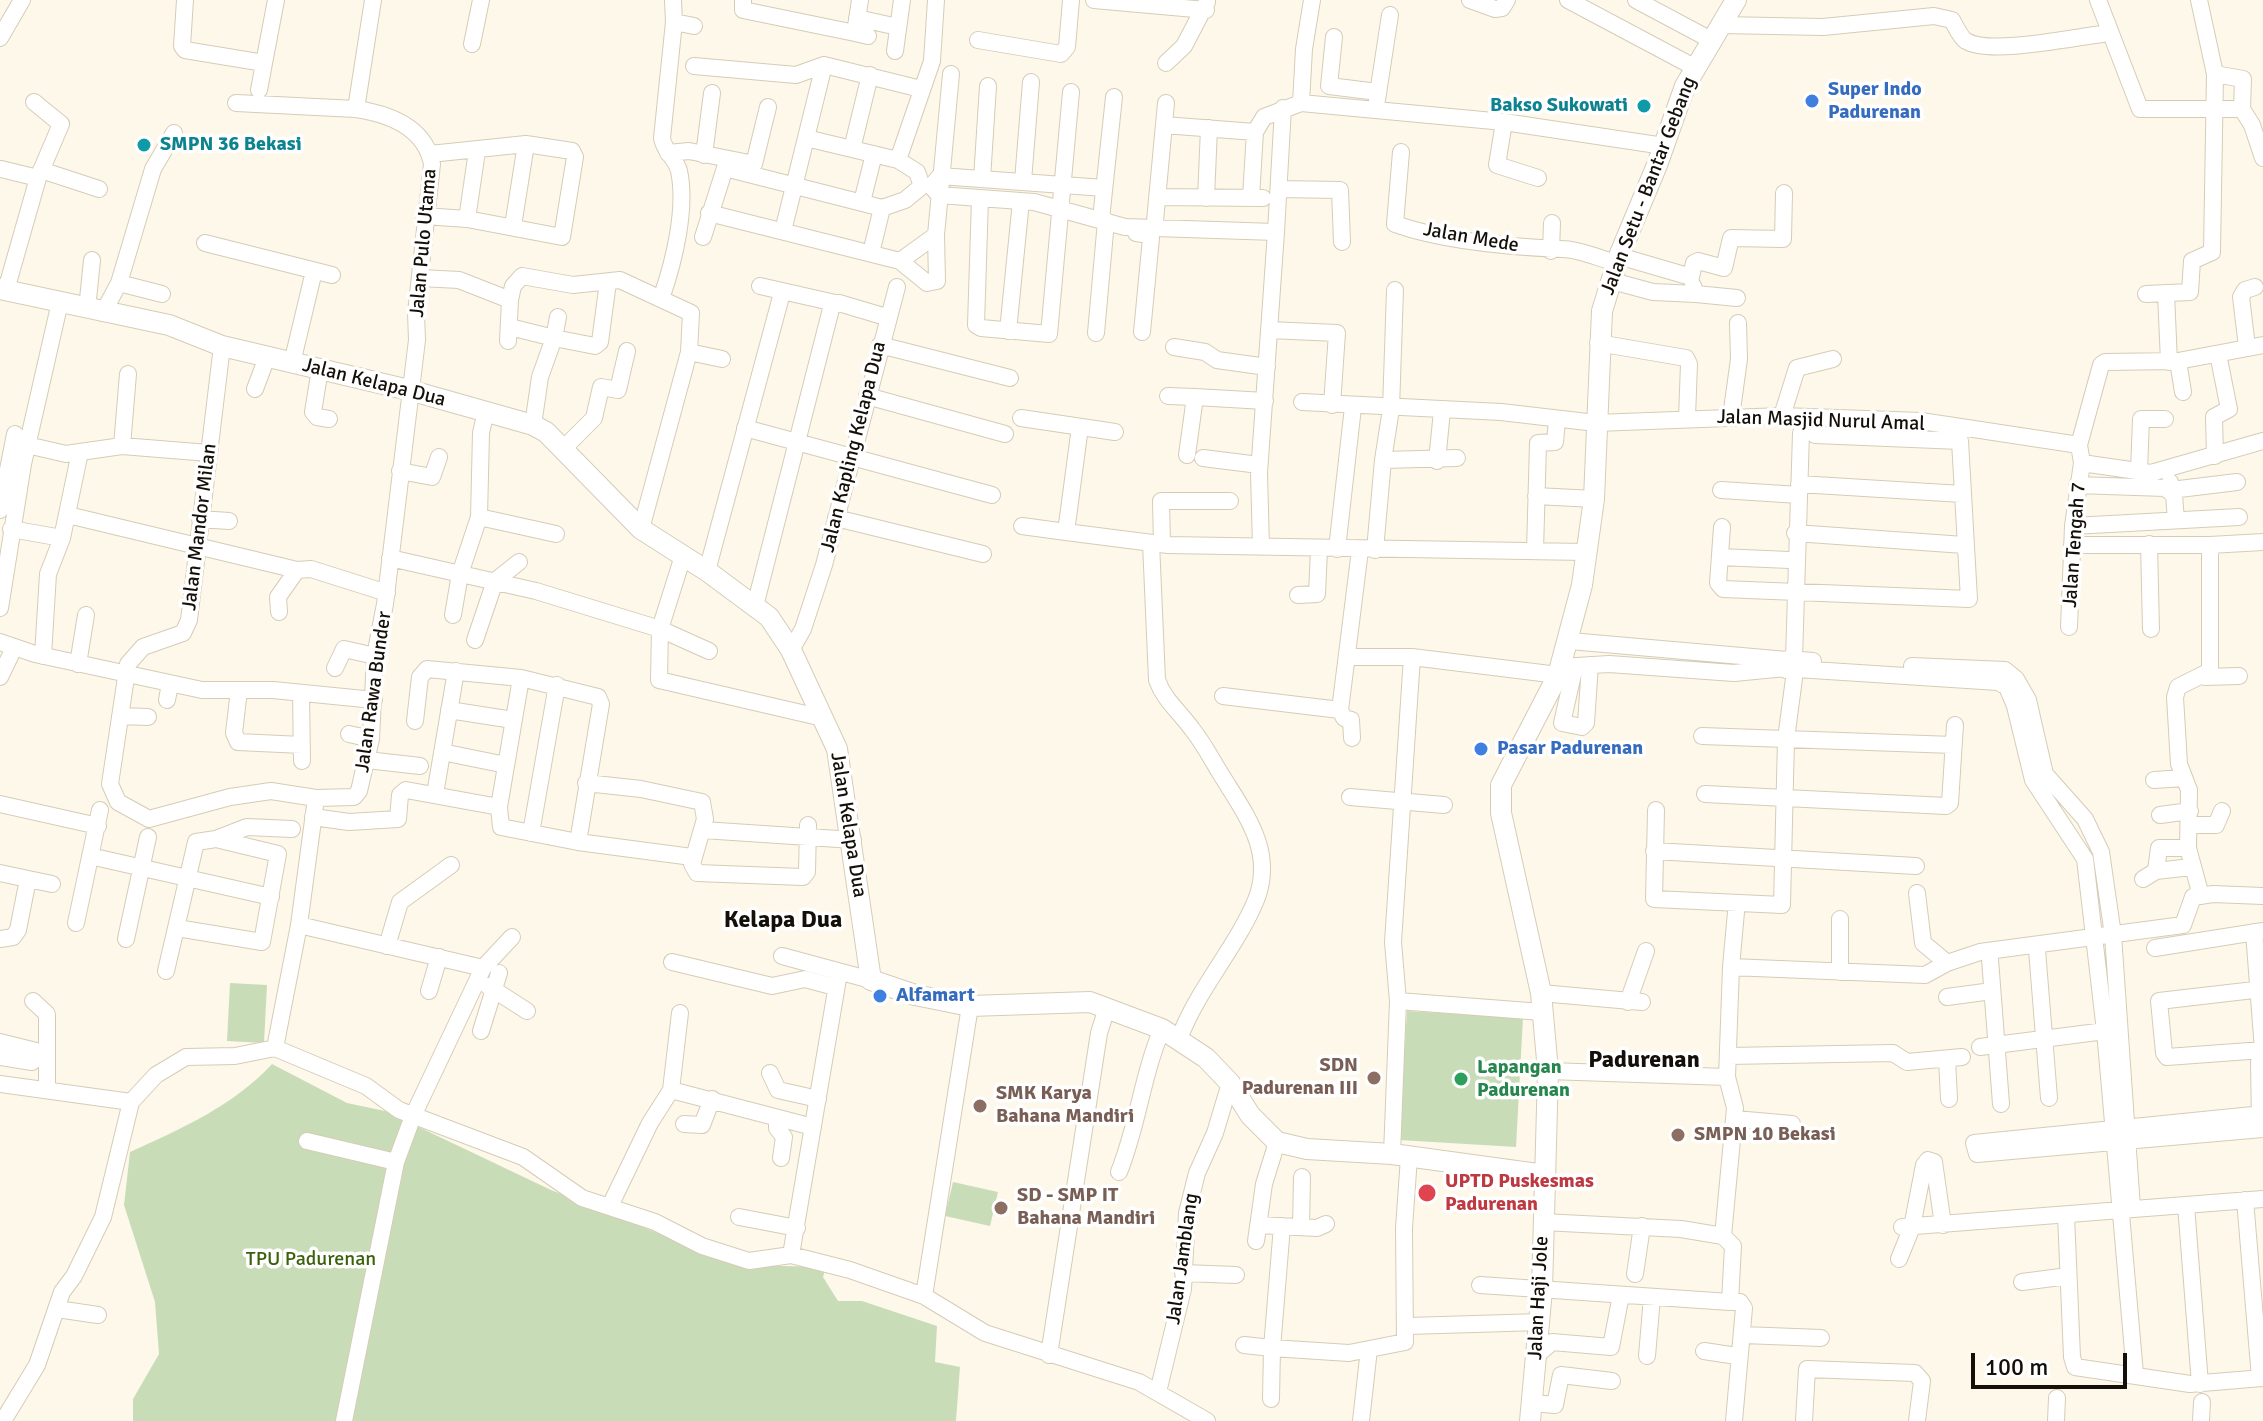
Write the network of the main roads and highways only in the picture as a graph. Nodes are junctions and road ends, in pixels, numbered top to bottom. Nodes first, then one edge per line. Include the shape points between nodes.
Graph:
1 (1736, 0) edge
2 (3, 290) edge
3 (1545, 1175) junction
4 (1531, 1412) edge

1 - 3 main road, Jalan Setu - Bantar Gebang via 1694,67 1602,311 1594,499 1570,641 1571,671 1501,785 1499,801 1542,1002 1548,1071
2 - 3 main road, Jalan Kelapa Dua via 169,325 222,346 486,411 533,425 564,448 641,529 769,617 791,650 837,749 871,980 970,1006 1062,1000 1107,1008 1170,1034 1206,1058 1277,1142
3 - 4 main road, Jalan Haji Jole

